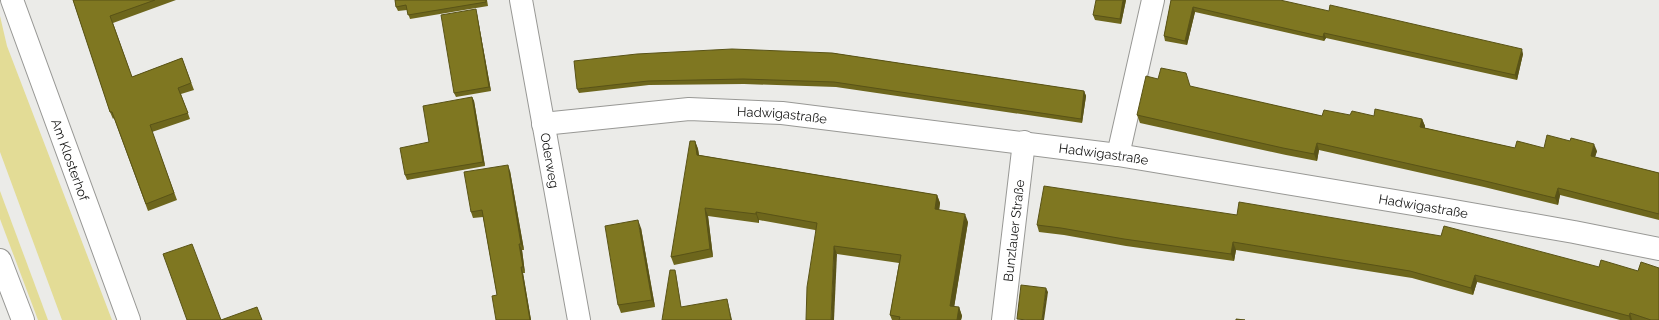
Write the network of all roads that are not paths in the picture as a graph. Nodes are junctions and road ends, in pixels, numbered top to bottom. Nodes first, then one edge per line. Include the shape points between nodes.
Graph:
1 (12, 0) edge
2 (522, 0) edge
3 (1153, 0) edge
4 (544, 124) junction
5 (1024, 142) junction
6 (1118, 155) junction
7 (1659, 249) edge
8 (0, 260) edge
9 (23, 320) edge
10 (129, 320) edge
11 (579, 320) edge
12 (1003, 320) edge

1 - 10 street, Am Klosterhof
2 - 4 street, Oderweg
3 - 6 street
4 - 5 street, Hadwigastraße via 689,109 782,113
4 - 11 street, Oderweg
5 - 6 street, Hadwigastraße
5 - 12 street, Bunzlauer Straße
6 - 7 street, Hadwigastraße via 1445,209
8 - 9 street

